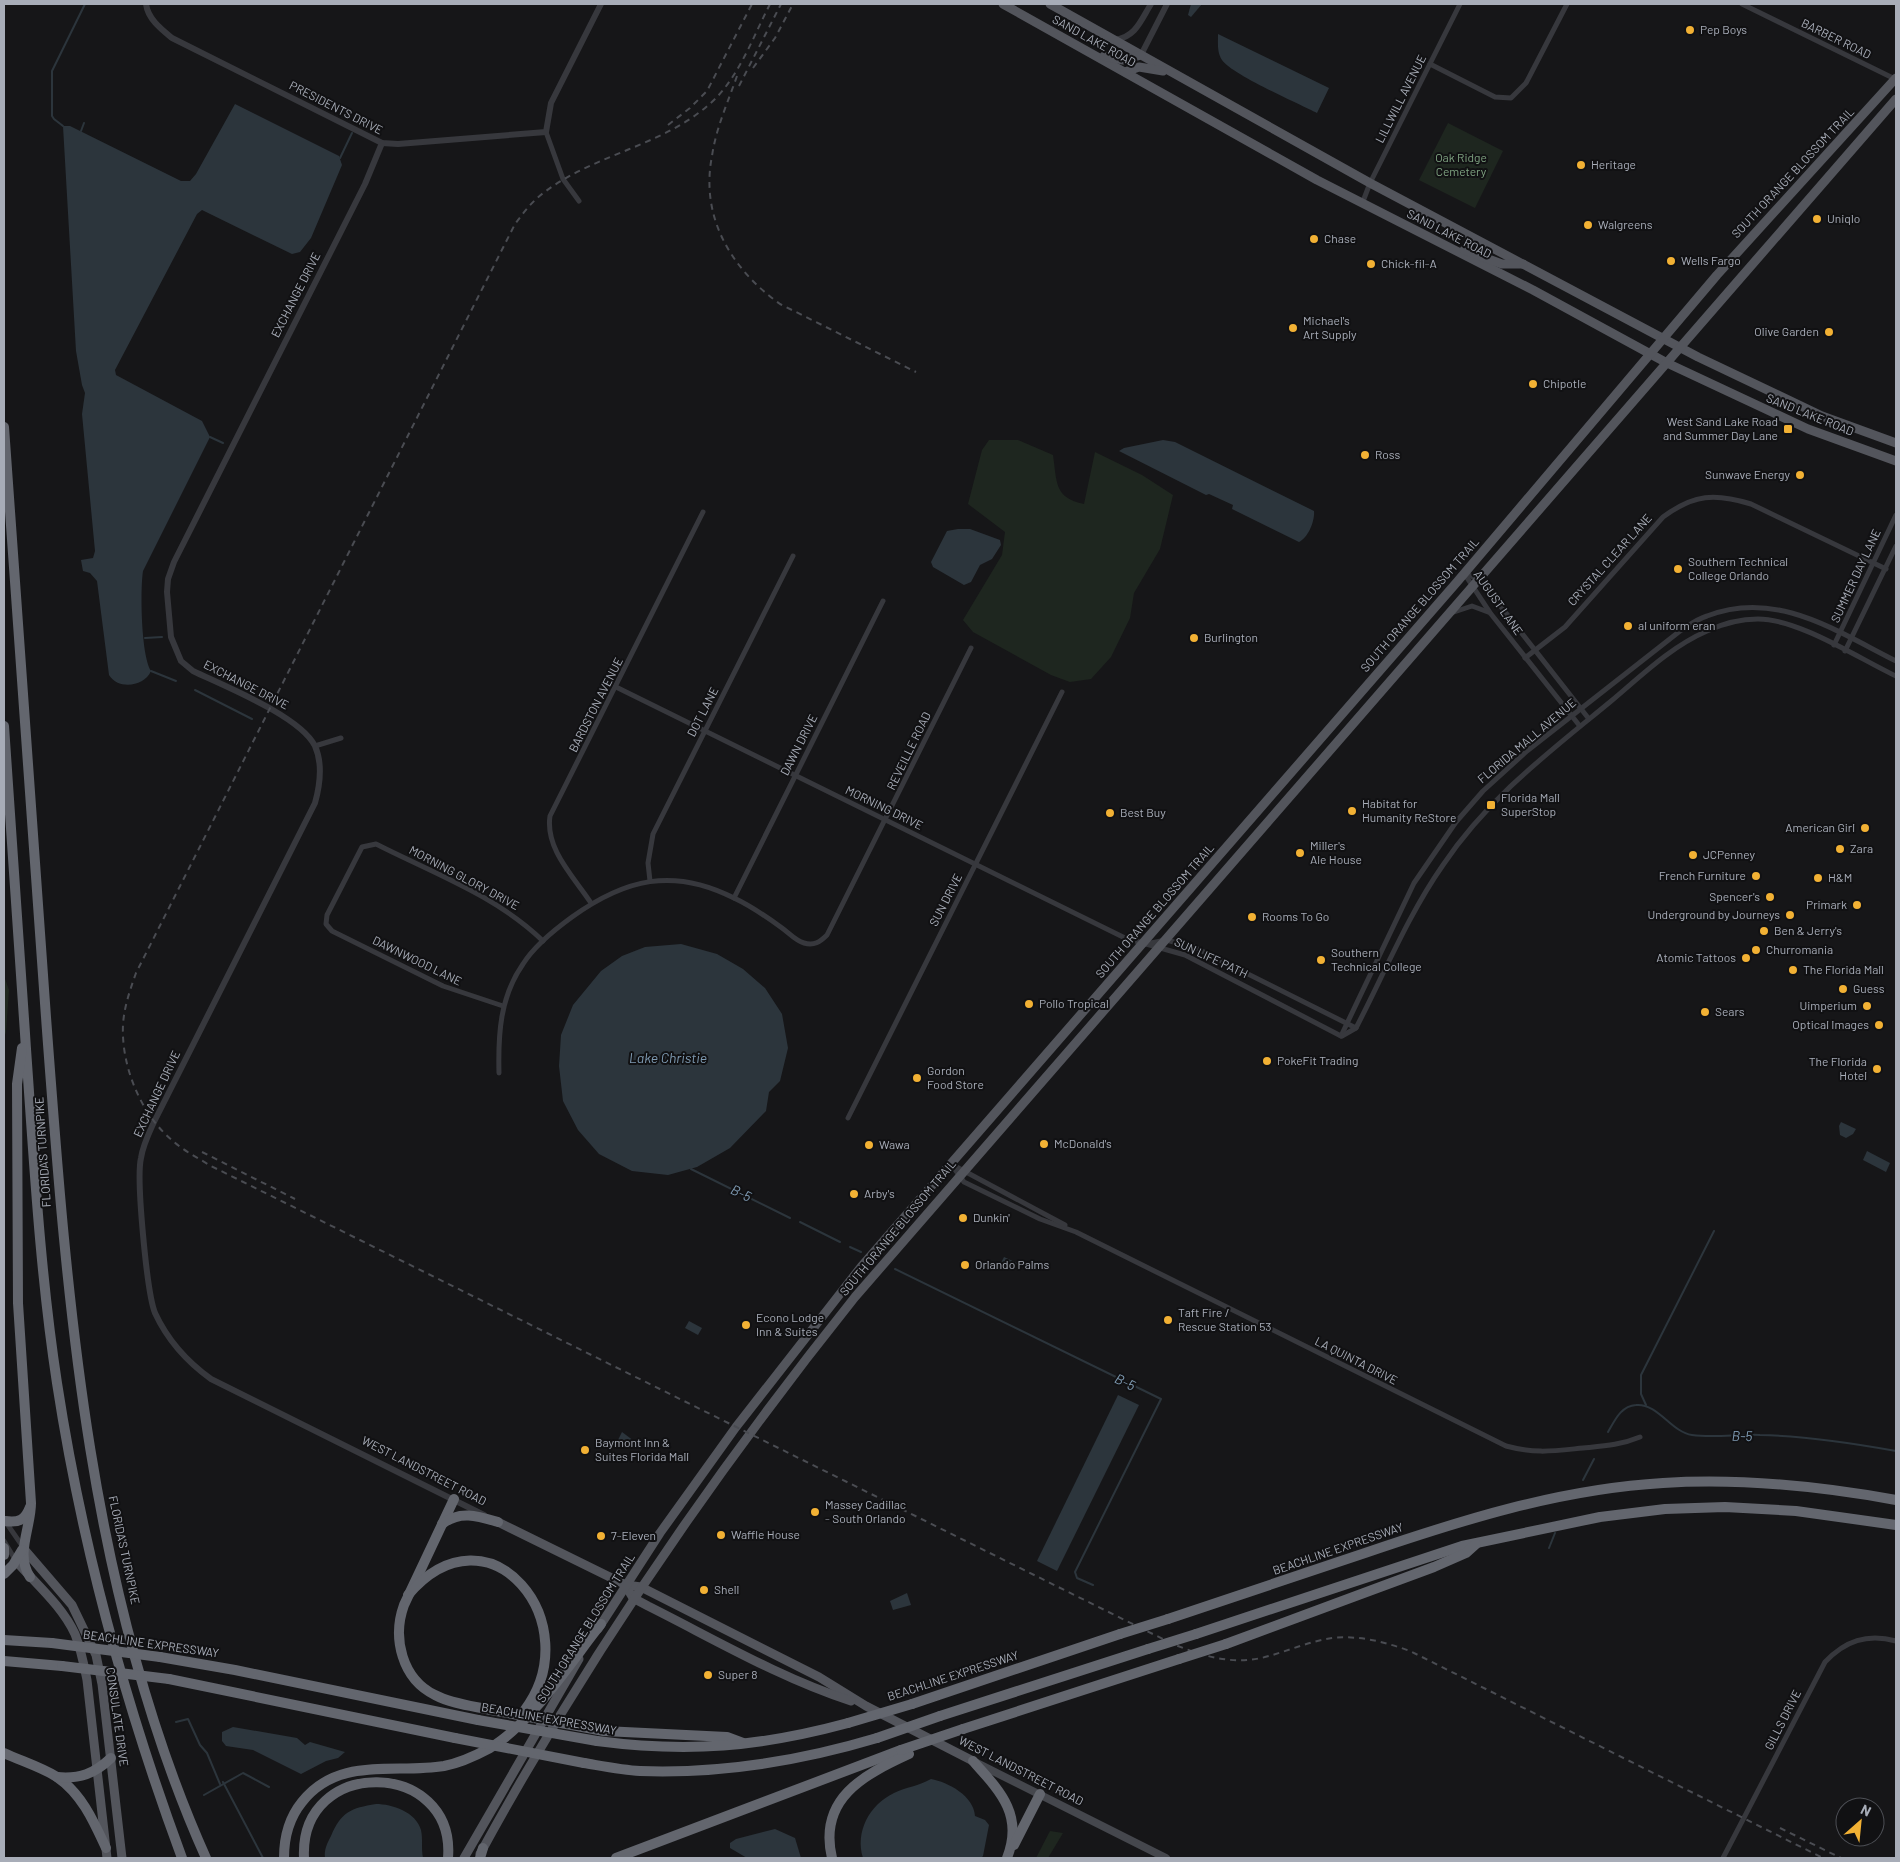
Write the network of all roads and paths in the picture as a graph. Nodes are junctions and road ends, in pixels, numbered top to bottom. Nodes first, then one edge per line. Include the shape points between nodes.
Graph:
1 (146, 4) edge
2 (601, 4) edge
3 (1003, 4) edge
4 (1050, 4) edge
5 (1150, 4) edge
6 (1167, 4) edge
7 (1460, 4) edge
8 (1567, 4) edge
9 (1742, 4) edge
10 (1115, 40) junction
11 (1078, 46) junction
12 (1141, 55) junction
13 (1430, 64) junction
14 (1125, 72) junction
15 (1176, 74) junction
16 (1896, 79) edge
17 (1896, 98) edge
18 (546, 132) junction
19 (382, 144) junction
20 (1370, 183) junction
21 (578, 201) dead end
22 (1362, 204) junction
23 (1428, 238) junction
24 (1524, 264) junction
25 (1663, 338) junction
26 (1681, 348) junction
27 (1650, 353) junction
28 (1667, 363) junction
29 (4, 427) edge
30 (1896, 444) edge
31 (1896, 461) edge
32 (703, 512) dead end
33 (1896, 515) edge
34 (1896, 546) edge
35 (793, 556) dead end
36 (1873, 563) junction
37 (1886, 569) junction
38 (1464, 573) junction
39 (1480, 580) junction
40 (1473, 588) junction
41 (883, 601) dead end
42 (1451, 614) junction
43 (1491, 614) junction
44 (1840, 633) junction
45 (1852, 639) junction
46 (1834, 645) junction
47 (971, 648) dead end
48 (1536, 651) junction
49 (1845, 651) junction
50 (1525, 658) junction
51 (1896, 661) edge
52 (1896, 676) edge
53 (616, 687) junction
54 (1062, 692) dead end
55 (1581, 708) junction
56 (1571, 715) junction
57 (1589, 719) junction
58 (1579, 725) junction
59 (4, 726) edge
60 (705, 732) junction
61 (340, 738) dead end
62 (315, 746) junction
63 (795, 776) junction
64 (886, 820) junction
65 (975, 865) junction
66 (650, 881) junction
67 (734, 898) junction
68 (591, 903) junction
69 (326, 924) joint
70 (543, 940) junction
71 (1166, 940) junction
72 (1144, 945) junction
73 (1159, 947) junction
74 (1261, 980) junction
75 (1254, 990) junction
76 (503, 1006) junction
77 (1346, 1023) junction
78 (1356, 1028) junction
79 (25, 1030) junction
80 (1342, 1036) junction
81 (499, 1072) dead end
82 (848, 1118) dead end
83 (950, 1164) junction
84 (961, 1173) junction
85 (1008, 1193) junction
86 (1003, 1202) junction
87 (1076, 1232) junction
88 (792, 1354) junction
89 (211, 1379) joint
90 (785, 1386) junction
91 (1640, 1437) dead end
92 (454, 1499) junction
93 (1896, 1500) edge
94 (31, 1503) junction
95 (4, 1520) edge
96 (498, 1522) junction
97 (441, 1524) junction
98 (1896, 1525) edge
99 (4, 1541) edge
100 (1476, 1544) junction
101 (4, 1548) edge
102 (23, 1548) junction
103 (4, 1555) edge
104 (21, 1565) junction
105 (6, 1572) edge
106 (30, 1577) joint
107 (626, 1585) junction
108 (641, 1587) junction
109 (408, 1595) junction
110 (634, 1598) junction
111 (601, 1624) junction
112 (82, 1625) junction
113 (4, 1640) edge
114 (1896, 1641) edge
115 (4, 1661) edge
116 (866, 1706) junction
117 (746, 1744) junction
118 (905, 1752) junction
119 (4, 1753) edge
120 (110, 1758) junction
121 (973, 1761) junction
122 (411, 1767) junction
123 (96, 1770) junction
124 (57, 1777) junction
125 (1040, 1794) junction
126 (107, 1853) edge
127 (480, 1855) edge
128 (122, 1858) edge
129 (182, 1858) edge
130 (206, 1858) edge
131 (284, 1858) edge
132 (304, 1858) edge
133 (448, 1858) edge
134 (464, 1858) edge
135 (616, 1858) edge
136 (832, 1858) edge
137 (1007, 1858) edge
138 (1166, 1858) edge
139 (1723, 1858) edge

1 - 19 street, PRESIDENTS DRIVE via 156,25 172,38
2 - 18 street via 552,103
3 - 11 main road, SAND LAKE ROAD
4 - 10 main road, SAND LAKE ROAD
5 - 10 street via 1131,35
6 - 12 street
7 - 13 street, LILLWILL AVENUE
8 - 13 street via 1526,84 1511,98 1495,97
9 - 16 street, BARBER ROAD
10 - 12 main road, SAND LAKE ROAD
11 - 12 main road via 1111,58 1132,59
11 - 14 main road, SAND LAKE ROAD
12 - 15 main road, SAND LAKE ROAD
13 - 20 street, LILLWILL AVENUE
14 - 15 main road via 1139,67
14 - 22 main road, SAND LAKE ROAD
15 - 20 main road, SAND LAKE ROAD
16 - 25 main road, SOUTH ORANGE BLOSSOM TRAIL
17 - 26 main road, SOUTH ORANGE BLOSSOM TRAIL
18 - 19 street, PRESIDENTS DRIVE
18 - 21 street via 563,179
19 - 62 street, EXCHANGE DRIVE via 168,579 171,637 181,661 193,671 288,718
20 - 22 street, LILLWILL AVENUE
20 - 24 main road, SAND LAKE ROAD
22 - 23 main road, SAND LAKE ROAD
23 - 24 main road via 1502,264
23 - 27 main road, SAND LAKE ROAD
24 - 25 main road, SAND LAKE ROAD
25 - 26 main road, SAND LAKE ROAD
25 - 27 main road, SOUTH ORANGE BLOSSOM TRAIL
26 - 28 main road, SOUTH ORANGE BLOSSOM TRAIL
26 - 30 main road, SAND LAKE ROAD via 1822,416
27 - 28 main road, SAND LAKE ROAD
27 - 38 main road, SOUTH ORANGE BLOSSOM TRAIL
28 - 31 main road, SAND LAKE ROAD via 1792,423
28 - 39 main road, SOUTH ORANGE BLOSSOM TRAIL
29 - 130 highway, FLORIDA'S TURNPIKE via 60,1215 79,1380 111,1560 124,1613 166,1758
32 - 53 street, BARDSTON AVENUE
33 - 36 street, SUMMER DAY LANE
34 - 37 street, SUMMER DAY LANE
35 - 60 street, DOT LANE
36 - 37 street, CRYSTAL CLEAR LANE
36 - 44 street, SUMMER DAY LANE
36 - 48 street, CRYSTAL CLEAR LANE via 1751,504 1730,498 1700,498 1679,505 1663,517 1564,627
37 - 45 street, SUMMER DAY LANE
38 - 39 street, AUGUST LANE
38 - 40 street, AUGUST LANE
38 - 72 main road, SOUTH ORANGE BLOSSOM TRAIL
39 - 40 main road, SOUTH ORANGE BLOSSOM TRAIL
39 - 48 street, AUGUST LANE
40 - 42 main road, SOUTH ORANGE BLOSSOM TRAIL
40 - 43 street, AUGUST LANE
41 - 63 street, DAWN DRIVE
42 - 43 street via 1472,606
42 - 71 main road, SOUTH ORANGE BLOSSOM TRAIL
43 - 50 street, AUGUST LANE
44 - 45 street, FLORIDA MALL AVENUE
44 - 46 street, SUMMER DAY LANE
44 - 55 street, FLORIDA MALL AVENUE via 1779,608 1740,608 1706,616 1676,633
45 - 49 street, SUMMER DAY LANE
45 - 51 street, FLORIDA MALL AVENUE
46 - 49 street, FLORIDA MALL AVENUE
46 - 57 street, FLORIDA MALL AVENUE via 1776,621 1730,622 1685,642
47 - 64 street, REVEILLE ROAD
48 - 50 street, CRYSTAL CLEAR LANE
48 - 55 street, AUGUST LANE
49 - 52 street, FLORIDA MALL AVENUE
50 - 56 street, AUGUST LANE
53 - 60 street, MORNING DRIVE
53 - 68 street, BARDSTON AVENUE via 550,816 548,830 552,846
54 - 65 street, SUN DRIVE
55 - 56 street, FLORIDA MALL AVENUE
55 - 57 street, AUGUST LANE
56 - 58 street, AUGUST LANE
56 - 77 street, FLORIDA MALL AVENUE via 1483,790 1445,837 1414,883
57 - 58 street, FLORIDA MALL AVENUE
58 - 78 street, FLORIDA MALL AVENUE via 1498,796 1460,841 1426,892
59 - 79 highway, FLORIDA'S TURNPIKE
60 - 63 street, MORNING DRIVE
60 - 66 street, DOT LANE via 652,834 648,863
61 - 62 street
62 - 89 street, EXCHANGE DRIVE via 320,765 320,786 315,802 154,1122 140,1158 139,1180 154,1311 177,1351
63 - 64 street, MORNING DRIVE
63 - 67 street, DAWN DRIVE
64 - 65 street, MORNING DRIVE
64 - 67 street, REVEILLE ROAD via 821,941 802,943 760,912
65 - 72 street, MORNING DRIVE
65 - 82 street, SUN DRIVE
66 - 67 street via 689,882
66 - 68 street via 630,885
68 - 70 street
69 - 70 street, MORNING GLORY DRIVE via 327,915 362,846 376,844 494,903 513,914
69 - 76 street, DAWNWOOD LANE via 332,931 443,986
70 - 76 street via 516,974
71 - 72 street, SUN LIFE PATH
71 - 73 main road, SOUTH ORANGE BLOSSOM TRAIL
71 - 74 street, SUN LIFE PATH via 1194,947
72 - 73 street, SUN LIFE PATH
72 - 83 main road, SOUTH ORANGE BLOSSOM TRAIL
73 - 75 street, SUN LIFE PATH via 1186,955
73 - 84 main road, SOUTH ORANGE BLOSSOM TRAIL
74 - 75 street
74 - 77 street, SUN LIFE PATH
75 - 80 street, SUN LIFE PATH
76 - 81 street via 498,1046
77 - 78 street, SUN LIFE PATH
77 - 80 street, FLORIDA MALL AVENUE
78 - 80 street
79 - 94 highway via 17,1084 18,1303
79 - 129 highway, FLORIDA'S TURNPIKE via 39,1236 68,1446 92,1564 119,1666 148,1763
83 - 84 street, LA QUINTA DRIVE
83 - 88 main road, SOUTH ORANGE BLOSSOM TRAIL
84 - 85 street, LA QUINTA DRIVE
84 - 86 street, LA QUINTA DRIVE via 964,1182
84 - 90 main road, SOUTH ORANGE BLOSSOM TRAIL via 878,1269
85 - 86 street
85 - 87 street, LA QUINTA DRIVE
86 - 87 street, LA QUINTA DRIVE
87 - 91 street, LA QUINTA DRIVE via 1506,1446 1526,1452 1552,1452 1625,1443
88 - 90 main road via 782,1378
88 - 107 main road, SOUTH ORANGE BLOSSOM TRAIL
89 - 92 street, WEST LANDSTREET ROAD
90 - 108 main road, SOUTH ORANGE BLOSSOM TRAIL via 744,1438
92 - 96 street, WEST LANDSTREET ROAD
92 - 97 highway
93 - 117 highway, BEACHLINE EXPRESSWAY, bridge via 1791,1485 1728,1481 1662,1483 1578,1493 1523,1504 1460,1521 912,1704 803,1736
94 - 95 highway via 26,1517 20,1521
94 - 102 highway via 31,1518
95 - 102 street, CONSULATE DRIVE
96 - 97 highway via 459,1515
96 - 107 main road, WEST LANDSTREET ROAD
97 - 109 highway
98 - 100 highway via 1796,1511 1725,1507 1665,1509 1537,1528
99 - 104 street
100 - 115 highway, bridge via 877,1738 805,1757 724,1770 638,1770 584,1763 168,1679
100 - 118 highway, bridge via 1466,1554 1434,1567 1226,1644 963,1729
101 - 103 highway
102 - 104 highway
102 - 112 main road, CONSULATE DRIVE via 64,1594
104 - 105 highway
104 - 106 highway
104 - 112 main road via 40,1575
106 - 123 main road, CONSULATE DRIVE via 66,1618 75,1635 87,1680
107 - 108 main road, WEST LANDSTREET ROAD
107 - 110 main road
107 - 111 main road, SOUTH ORANGE BLOSSOM TRAIL
108 - 110 main road, SOUTH ORANGE BLOSSOM TRAIL
108 - 116 main road, WEST LANDSTREET ROAD via 819,1677
109 - 117 highway, bridge via 400,1616 399,1640 405,1662 414,1677 439,1697 604,1731 728,1737
109 - 122 highway via 424,1578 448,1565 474,1561 492,1565 514,1576 531,1595 541,1618 545,1639 544,1663 538,1685 530,1703 514,1723 489,1742 467,1753 439,1763
110 - 116 main road, WEST LANDSTREET ROAD via 822,1692
110 - 127 main road, SOUTH ORANGE BLOSSOM TRAIL via 578,1685
111 - 122 highway via 526,1718 504,1739 459,1762
111 - 134 main road, SOUTH ORANGE BLOSSOM TRAIL
112 - 120 main road, CONSULATE DRIVE via 96,1655
113 - 117 highway, BEACHLINE EXPRESSWAY, bridge via 160,1657 597,1741 676,1749
114 - 139 street, GILLS DRIVE via 1870,1636 1853,1641 1835,1651 1825,1662
116 - 121 main road, WEST LANDSTREET ROAD
118 - 135 highway
118 - 136 highway via 866,1775 842,1798 831,1824
119 - 124 highway
120 - 123 highway
120 - 128 main road, CONSULATE DRIVE
121 - 125 main road, WEST LANDSTREET ROAD
121 - 137 highway via 999,1790 1012,1818 1013,1836
122 - 131 highway via 351,1771 319,1785 306,1797 293,1817 286,1834
123 - 124 highway via 79,1778
123 - 126 main road, CONSULATE DRIVE
124 - 126 highway via 85,1806
125 - 137 highway
125 - 138 main road, WEST LANDSTREET ROAD
132 - 133 highway via 308,1829 323,1804 345,1788 376,1781 403,1786 430,1806 445,1831

